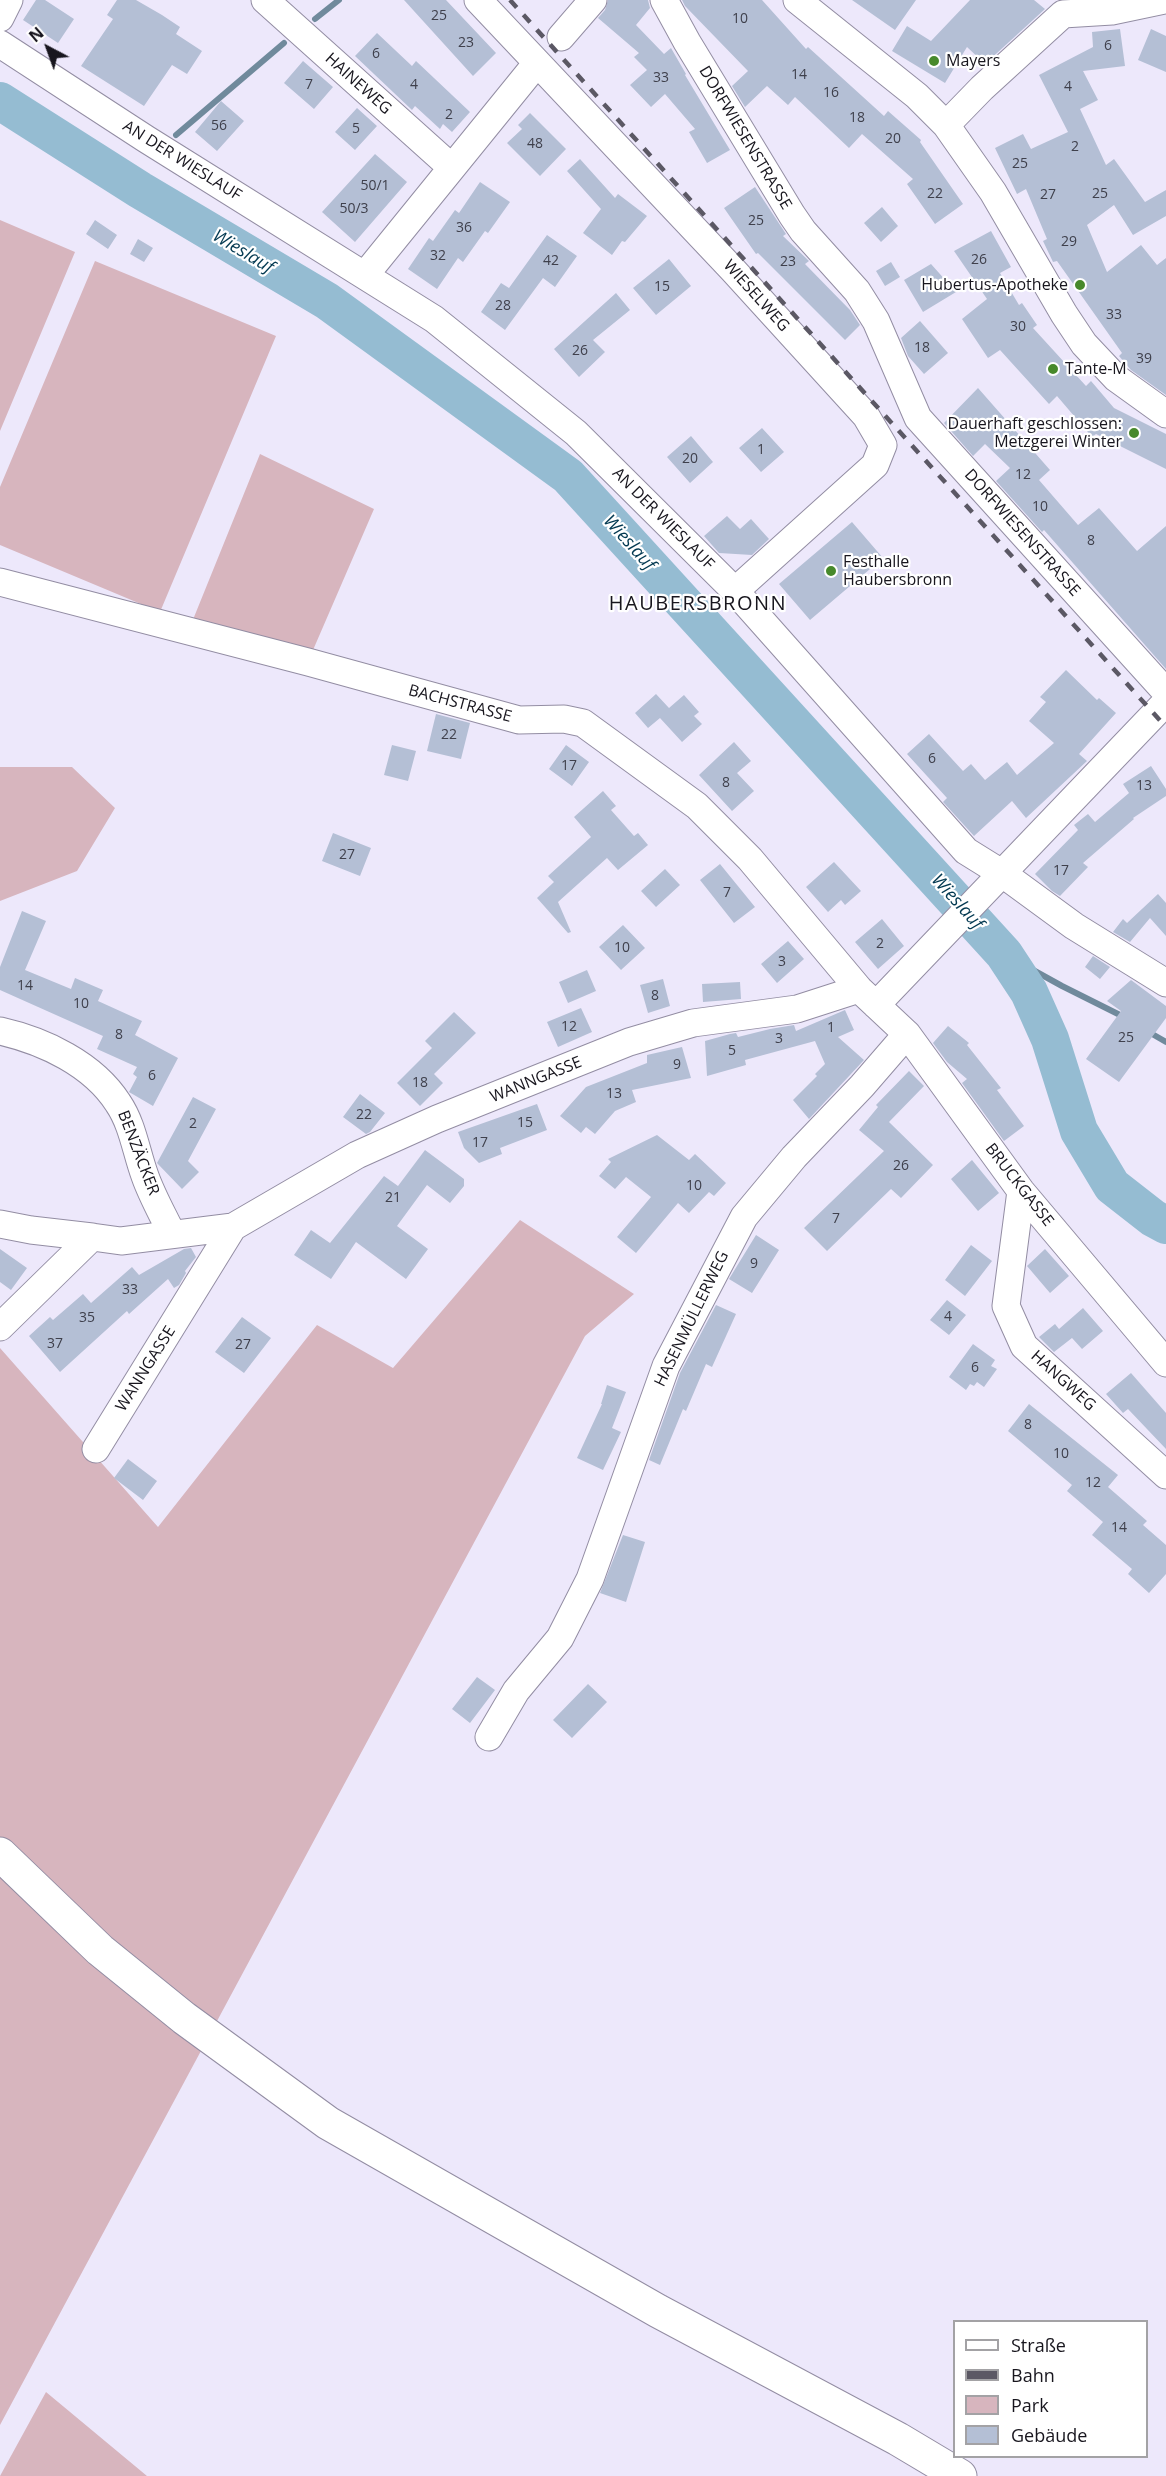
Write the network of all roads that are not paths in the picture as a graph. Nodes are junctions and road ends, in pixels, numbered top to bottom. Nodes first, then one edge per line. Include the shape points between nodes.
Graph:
1 (9, 0) edge
2 (265, 0) edge
3 (478, 0) edge
4 (593, 0) edge
5 (664, 0) edge
6 (797, 0) edge
7 (1164, 2) edge
8 (1055, 7) edge
9 (0, 18) edge
10 (561, 37) dead end
11 (0, 44) edge
12 (537, 63) junction
13 (946, 125) junction
14 (451, 167) junction
15 (365, 275) junction
16 (1166, 414) edge
17 (0, 582) edge
18 (735, 591) junction
19 (1166, 692) edge
20 (1166, 702) edge
21 (997, 880) junction
22 (1166, 983) edge
23 (867, 997) junction
24 (0, 1031) edge
25 (907, 1034) junction
26 (1021, 1191) junction
27 (0, 1224) edge
28 (233, 1227) junction
29 (172, 1234) junction
30 (92, 1237) junction
31 (0, 1327) edge
32 (1166, 1363) edge
33 (96, 1449) dead end
34 (1166, 1475) edge
35 (489, 1737) dead end
36 (0, 1854) edge
37 (960, 2476) edge

1 - 9 street
2 - 14 street, HAINEWEG
3 - 12 street, WIESELWEG
4 - 10 street
5 - 19 street, DORFWIESENSTRASSE via 792,214 876,321 918,418
6 - 13 street via 917,96
7 - 8 street via 1112,12
8 - 13 street
11 - 15 street, AN DER WIESLAUF
12 - 14 street
12 - 18 street, WIESELWEG via 866,416 883,445 874,465
13 - 16 street via 993,192 1084,344 1116,378
14 - 15 street
15 - 18 street, AN DER WIESLAUF via 434,319 576,433
17 - 23 street, BACHSTRASSE via 519,720 564,719 583,723 697,806 750,859
18 - 21 street, AN DER WIESLAUF via 966,851
20 - 21 street
21 - 22 street
21 - 23 street via 937,942
23 - 25 street, BRUCKGASSE
23 - 28 street, WANNGASSE via 693,1023 629,1042 357,1155
24 - 29 street, BENZÄCKER via 29,1038 64,1055 92,1074 118,1103 144,1176
25 - 26 street, BRUCKGASSE
25 - 35 street, HASENMÜLLERWEG via 744,1217 666,1366 590,1579 560,1638 516,1691
26 - 32 street, BRUCKGASSE
26 - 34 street, HANGWEG via 1006,1306 1024,1346
27 - 30 street, WANNGASSE
28 - 29 street, WANNGASSE
28 - 33 street, WANNGASSE
29 - 30 street, WANNGASSE via 121,1241
30 - 31 street
36 - 37 main road via 100,1950 184,2018 328,2123 658,2311

